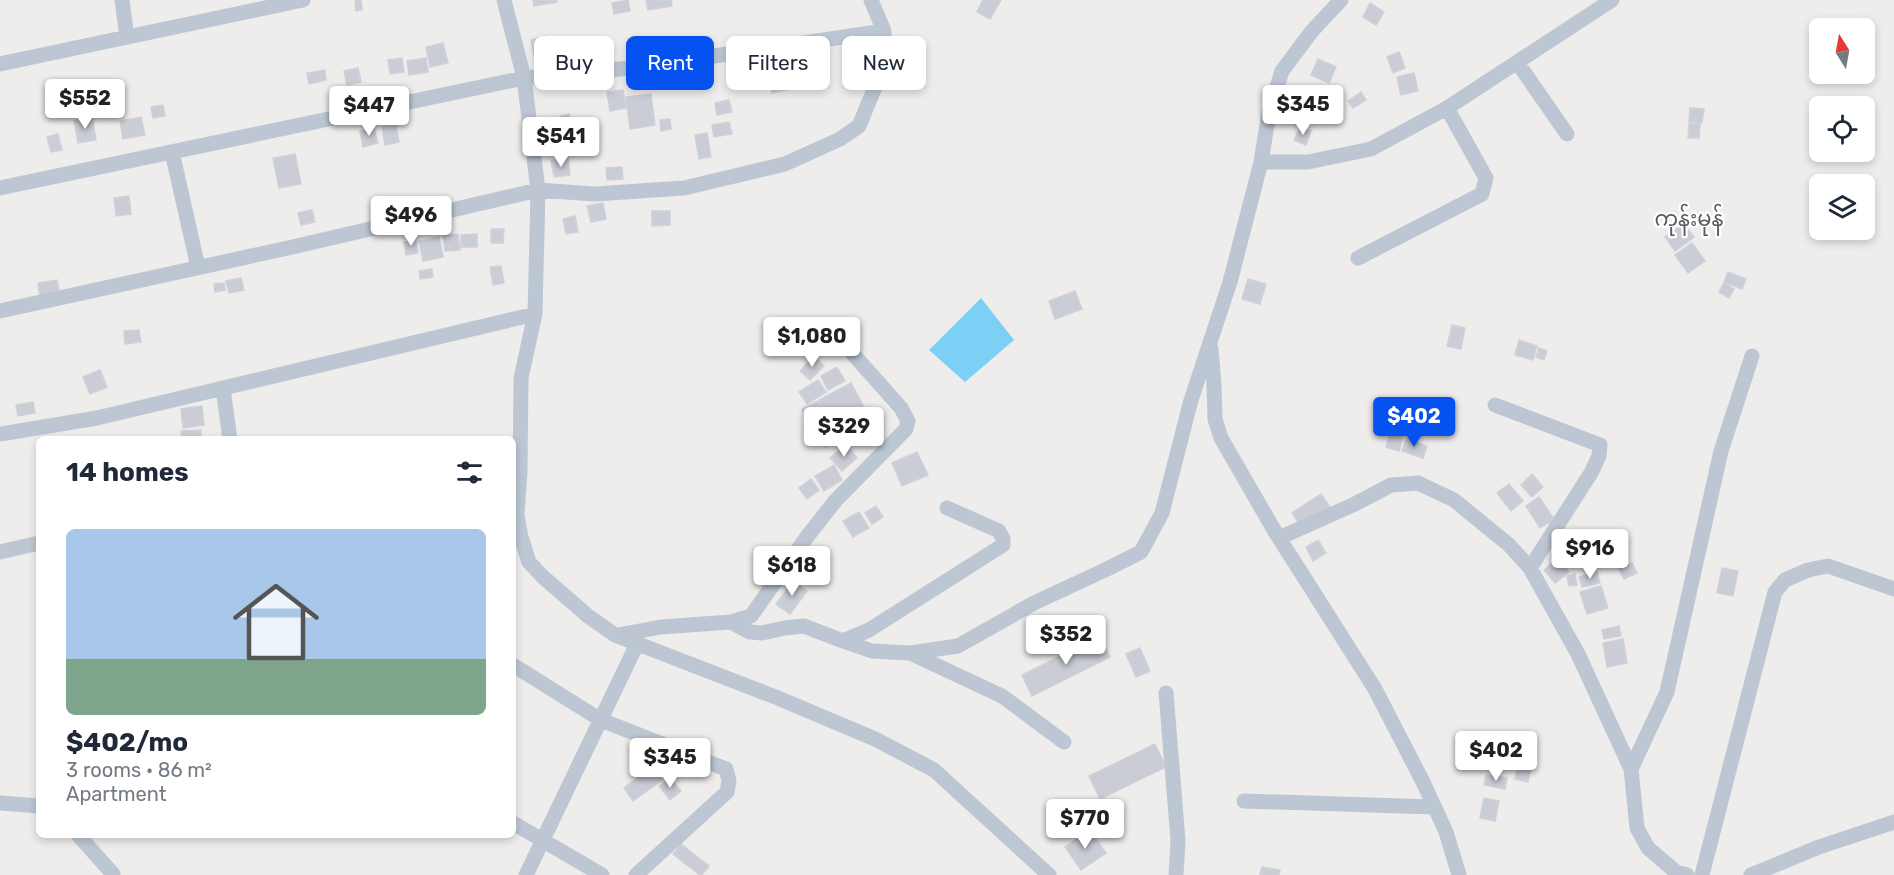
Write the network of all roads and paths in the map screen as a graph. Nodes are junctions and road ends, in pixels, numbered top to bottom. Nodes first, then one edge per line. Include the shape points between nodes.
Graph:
1 (122, 0) edge
2 (303, 0) edge
3 (504, 0) edge
4 (872, 0) edge
5 (1341, 0) edge
6 (1612, 0) edge
7 (884, 31) junction
8 (127, 37) junction
9 (1517, 63) junction
10 (0, 64) edge
11 (524, 78) junction
12 (1447, 108) junction
13 (1567, 134) dead end
14 (172, 152) junction
15 (1261, 162) junction
16 (0, 188) edge
17 (538, 190) junction
18 (1358, 258) dead end
19 (198, 267) junction
20 (0, 311) edge
21 (535, 314) junction
22 (1210, 343) junction
23 (853, 354) dead end
24 (1752, 356) dead end
25 (223, 388) junction
26 (1495, 405) dead end
27 (0, 434) edge
28 (229, 436) edge
29 (517, 439) edge
30 (947, 508) dead end
31 (1280, 538) junction
32 (36, 544) edge
33 (0, 552) edge
34 (1530, 568) junction
35 (1894, 589) edge
36 (731, 622) junction
37 (615, 635) junction
38 (843, 640) junction
39 (637, 644) junction
40 (910, 653) junction
41 (516, 667) edge
42 (1166, 693) dead end
43 (601, 720) junction
44 (1064, 742) dead end
45 (1631, 769) junction
46 (1244, 801) dead end
47 (0, 803) edge
48 (36, 806) edge
49 (1434, 807) junction
50 (1894, 822) edge
51 (516, 825) edge
52 (81, 838) edge
53 (543, 841) junction
54 (113, 874) edge
55 (526, 875) edge
56 (602, 875) edge
57 (636, 875) edge
58 (1049, 875) edge
59 (1176, 875) edge
60 (1459, 875) edge
61 (1687, 875) edge
62 (1702, 875) edge
63 (1751, 875) edge

1 - 8 street
2 - 8 street
3 - 11 street
4 - 7 street
5 - 15 street via 1282,71 1269,113
6 - 9 street
7 - 11 street via 652,65
7 - 17 street via 882,70 859,126 840,139 784,164 684,188 595,194
8 - 10 street
9 - 12 street
9 - 13 street
11 - 14 street
11 - 17 street
12 - 15 street via 1371,149 1308,162
12 - 18 street via 1486,178 1482,194
14 - 16 street
14 - 19 street
15 - 22 street
17 - 19 street
17 - 21 street
19 - 20 street
21 - 25 street
21 - 29 street via 521,378
22 - 31 street via 1215,419 1221,438
22 - 40 street via 1162,513 1141,552 1034,603 957,646
23 - 36 street via 901,408 908,421 906,429 836,500 751,616
24 - 45 street via 1720,451 1667,692
25 - 27 street via 97,418
25 - 28 street
26 - 34 street via 1600,445 1591,473
29 - 37 street via 517,515 529,562
30 - 38 street via 999,531 1003,545 869,630
31 - 34 street via 1391,484 1418,483 1454,500 1509,545
31 - 49 street via 1374,689
32 - 33 street
34 - 45 street via 1578,654
35 - 62 street via 1828,566 1785,580 1775,592
36 - 37 street
36 - 38 street via 750,632 762,633 804,626
37 - 39 street
38 - 40 street via 872,651
39 - 43 street
39 - 58 street via 875,739 934,770
40 - 44 street via 1002,696
41 - 43 street
42 - 59 street via 1178,840
43 - 53 street
43 - 57 street via 726,769 729,781 727,792
45 - 61 street via 1638,828 1648,848 1676,872
46 - 49 street
47 - 48 street
49 - 60 street
50 - 63 street
51 - 53 street
52 - 54 street
53 - 55 street
53 - 56 street

